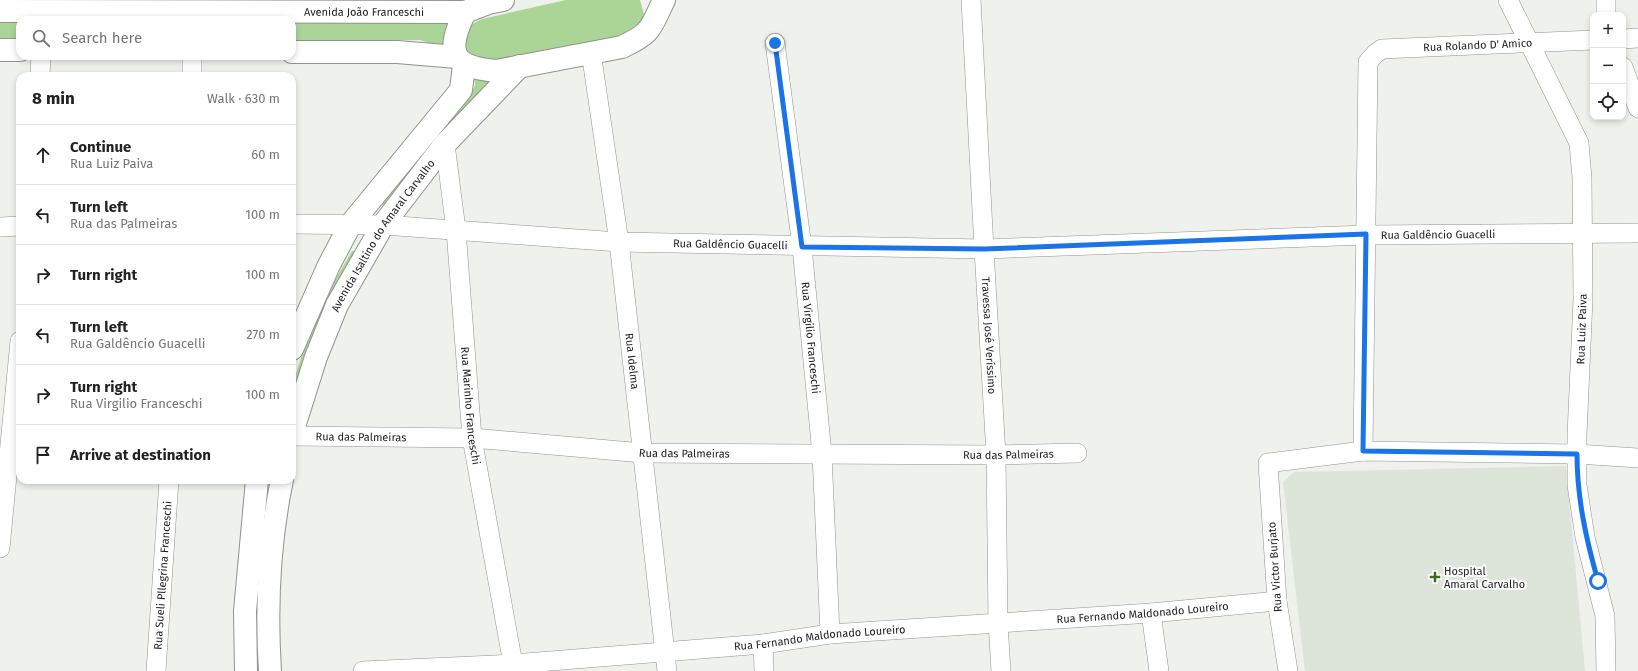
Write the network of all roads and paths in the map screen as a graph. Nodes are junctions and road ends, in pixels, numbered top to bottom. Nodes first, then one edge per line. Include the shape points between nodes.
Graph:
1 (503, 0) edge
2 (649, 0) edge
3 (664, 0) edge
4 (971, 0) edge
5 (1508, 0) edge
6 (1606, 0) edge
7 (0, 10) edge
8 (183, 10) edge
9 (465, 12) junction
10 (1606, 12) edge
11 (43, 15) edge
12 (654, 21) junction
13 (1638, 38) edge
14 (1626, 39) edge
15 (1590, 40) edge
16 (775, 43) dead end
17 (1529, 43) junction
18 (0, 50) edge
19 (16, 50) edge
20 (296, 52) edge
21 (592, 52) junction
22 (41, 60) edge
23 (192, 60) edge
24 (460, 61) junction
25 (520, 66) junction
26 (40, 72) edge
27 (192, 72) edge
28 (1626, 75) edge
29 (1638, 108) edge
30 (445, 144) junction
31 (296, 224) edge
32 (350, 225) junction
33 (16, 226) edge
34 (383, 226) junction
35 (0, 227) edge
36 (456, 230) junction
37 (1583, 233) junction
38 (1638, 233) edge
39 (1366, 234) junction
40 (619, 242) junction
41 (802, 247) junction
42 (984, 249) junction
43 (296, 341) edge
44 (16, 377) edge
45 (296, 421) edge
46 (10, 431) edge
47 (296, 434) edge
48 (472, 438) junction
49 (1363, 451) junction
50 (643, 453) junction
51 (1077, 453) dead end
52 (822, 454) junction
53 (1577, 454) junction
54 (996, 455) junction
55 (1638, 458) edge
56 (169, 484) edge
57 (257, 484) edge
58 (281, 484) edge
59 (0, 548) edge
60 (1276, 601) junction
61 (1151, 613) junction
62 (998, 623) junction
63 (830, 634) junction
64 (762, 644) junction
65 (666, 662) edge
66 (513, 664) junction
67 (156, 671) edge
68 (246, 671) edge
69 (270, 671) edge
70 (363, 671) edge
71 (764, 671) edge
72 (1001, 671) edge
73 (1159, 671) edge
74 (1288, 671) edge
75 (1606, 671) edge
76 (1610, 671) edge

1 - 9 main road
2 - 12 main road
3 - 12 main road
4 - 42 street, Travessa José Veríssimo
5 - 17 street, Rua Luiz Paiva
6 - 10 street
7 - 11 main road, Avenida João Franceschi
8 - 9 main road, Avenida João Franceschi
8 - 11 main road, Avenida João Franceschi
9 - 24 main road via 457,28 454,42
12 - 21 main road via 640,38 622,47
13 - 14 street
15 - 17 street, Rua Rolando D' Amico
16 - 41 street, Rua Virgilio Franceschi
17 - 37 street, Rua Luiz Paiva via 1579,143
17 - 39 street, Rua Rolando D' Amico via 1382,49 1368,62
18 - 19 main road
20 - 24 main road via 397,52
21 - 25 main road
21 - 40 street, Rua Idelma
22 - 26 street
23 - 27 street
24 - 25 main road via 476,69 496,71
24 - 32 main road via 461,90
25 - 30 main road, Avenida Isaltino do Amaral Carvalho
28 - 29 street
30 - 34 main road, Avenida Isaltino do Amaral Carvalho
30 - 36 street, Rua Marinho Franceschi
31 - 32 street, Rua Galdêncio Guacelli
32 - 34 street, Rua Galdêncio Guacelli
32 - 43 main road via 328,267
33 - 35 street
34 - 36 street, Rua Galdêncio Guacelli
34 - 45 main road, Avenida Isaltino do Amaral Carvalho via 337,306 316,357
36 - 40 street, Rua Galdêncio Guacelli
36 - 48 street, Rua Marinho Franceschi
37 - 38 street, Rua Galdêncio Guacelli
37 - 39 street, Rua Galdêncio Guacelli
37 - 53 street, Rua Luiz Paiva
39 - 42 street, Rua Galdêncio Guacelli
39 - 49 street
40 - 41 street, Rua Galdêncio Guacelli
40 - 50 street, Rua Idelma
41 - 42 street, Rua Galdêncio Guacelli
41 - 52 street, Rua Virgilio Franceschi
42 - 54 street, Travessa José Veríssimo
44 - 46 street
46 - 59 street
47 - 48 street, Rua das Palmeiras
48 - 50 street, Rua das Palmeiras
48 - 66 street, Rua Marinho Franceschi
49 - 53 street
49 - 60 street, Rua Victor Burjato via 1268,463
50 - 52 street, Rua das Palmeiras
50 - 65 street, Rua Idelma
51 - 54 street, Rua das Palmeiras
52 - 54 street, Rua das Palmeiras
52 - 63 street, Rua Virgilio Franceschi
53 - 55 street
53 - 75 street, Rua Luiz Paiva via 1577,485 1585,537 1605,616
54 - 62 street, Travessa José Veríssimo
56 - 67 street, Rua Sueli Pllegrina Franceschi
57 - 68 main road via 245,611
58 - 69 main road via 276,511 267,626
60 - 61 street, Rua Fernando Maldonado Loureiro
60 - 74 street, Rua Victor Burjato
61 - 62 street, Rua Fernando Maldonado Loureiro
61 - 73 street
62 - 63 street, Rua Fernando Maldonado Loureiro
62 - 72 street, Travessa José Veríssimo
63 - 64 street, Rua Fernando Maldonado Loureiro
64 - 65 street, Rua Fernando Maldonado Loureiro
64 - 71 street
65 - 66 street, Rua Fernando Maldonado Loureiro
66 - 70 street, Rua Fernando Maldonado Loureiro
75 - 76 street

